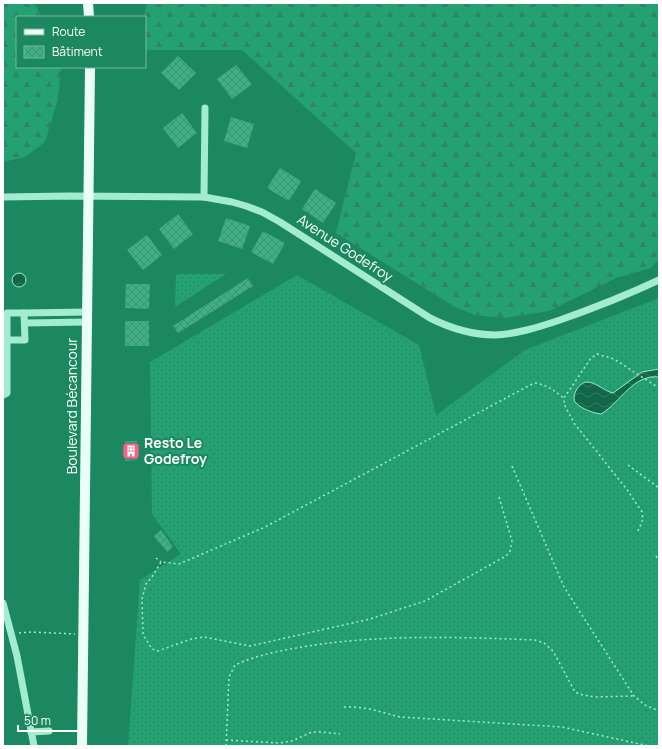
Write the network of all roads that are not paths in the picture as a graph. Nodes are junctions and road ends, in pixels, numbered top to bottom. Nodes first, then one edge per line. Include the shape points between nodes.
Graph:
1 (88, 3) edge
2 (89, 16) edge
3 (90, 68) edge
4 (205, 108) dead end
5 (3, 197) edge
6 (88, 197) junction
7 (204, 197) junction
8 (659, 280) edge
9 (24, 313) junction
10 (87, 317) junction
11 (24, 323) junction
12 (7, 340) junction
13 (3, 395) edge
14 (3, 603) edge
15 (49, 731) dead end
16 (31, 732) junction
17 (34, 746) edge
18 (82, 746) edge

1 - 2 main road
3 - 6 main road, Boulevard Bécancour
4 - 7 street
5 - 6 street, Avenue Godefroy
6 - 7 street, Avenue Godefroy
6 - 10 main road, Boulevard Bécancour
7 - 8 street, Avenue Godefroy via 232,202 267,214 423,314 450,327 473,333 488,335 529,329 598,306
9 - 10 street
9 - 11 street
9 - 12 street via 7,313
10 - 11 street
10 - 18 main road, Boulevard Bécancour
11 - 12 street via 25,340
12 - 13 street via 7,393
14 - 16 street via 17,656
15 - 16 street
16 - 17 street

